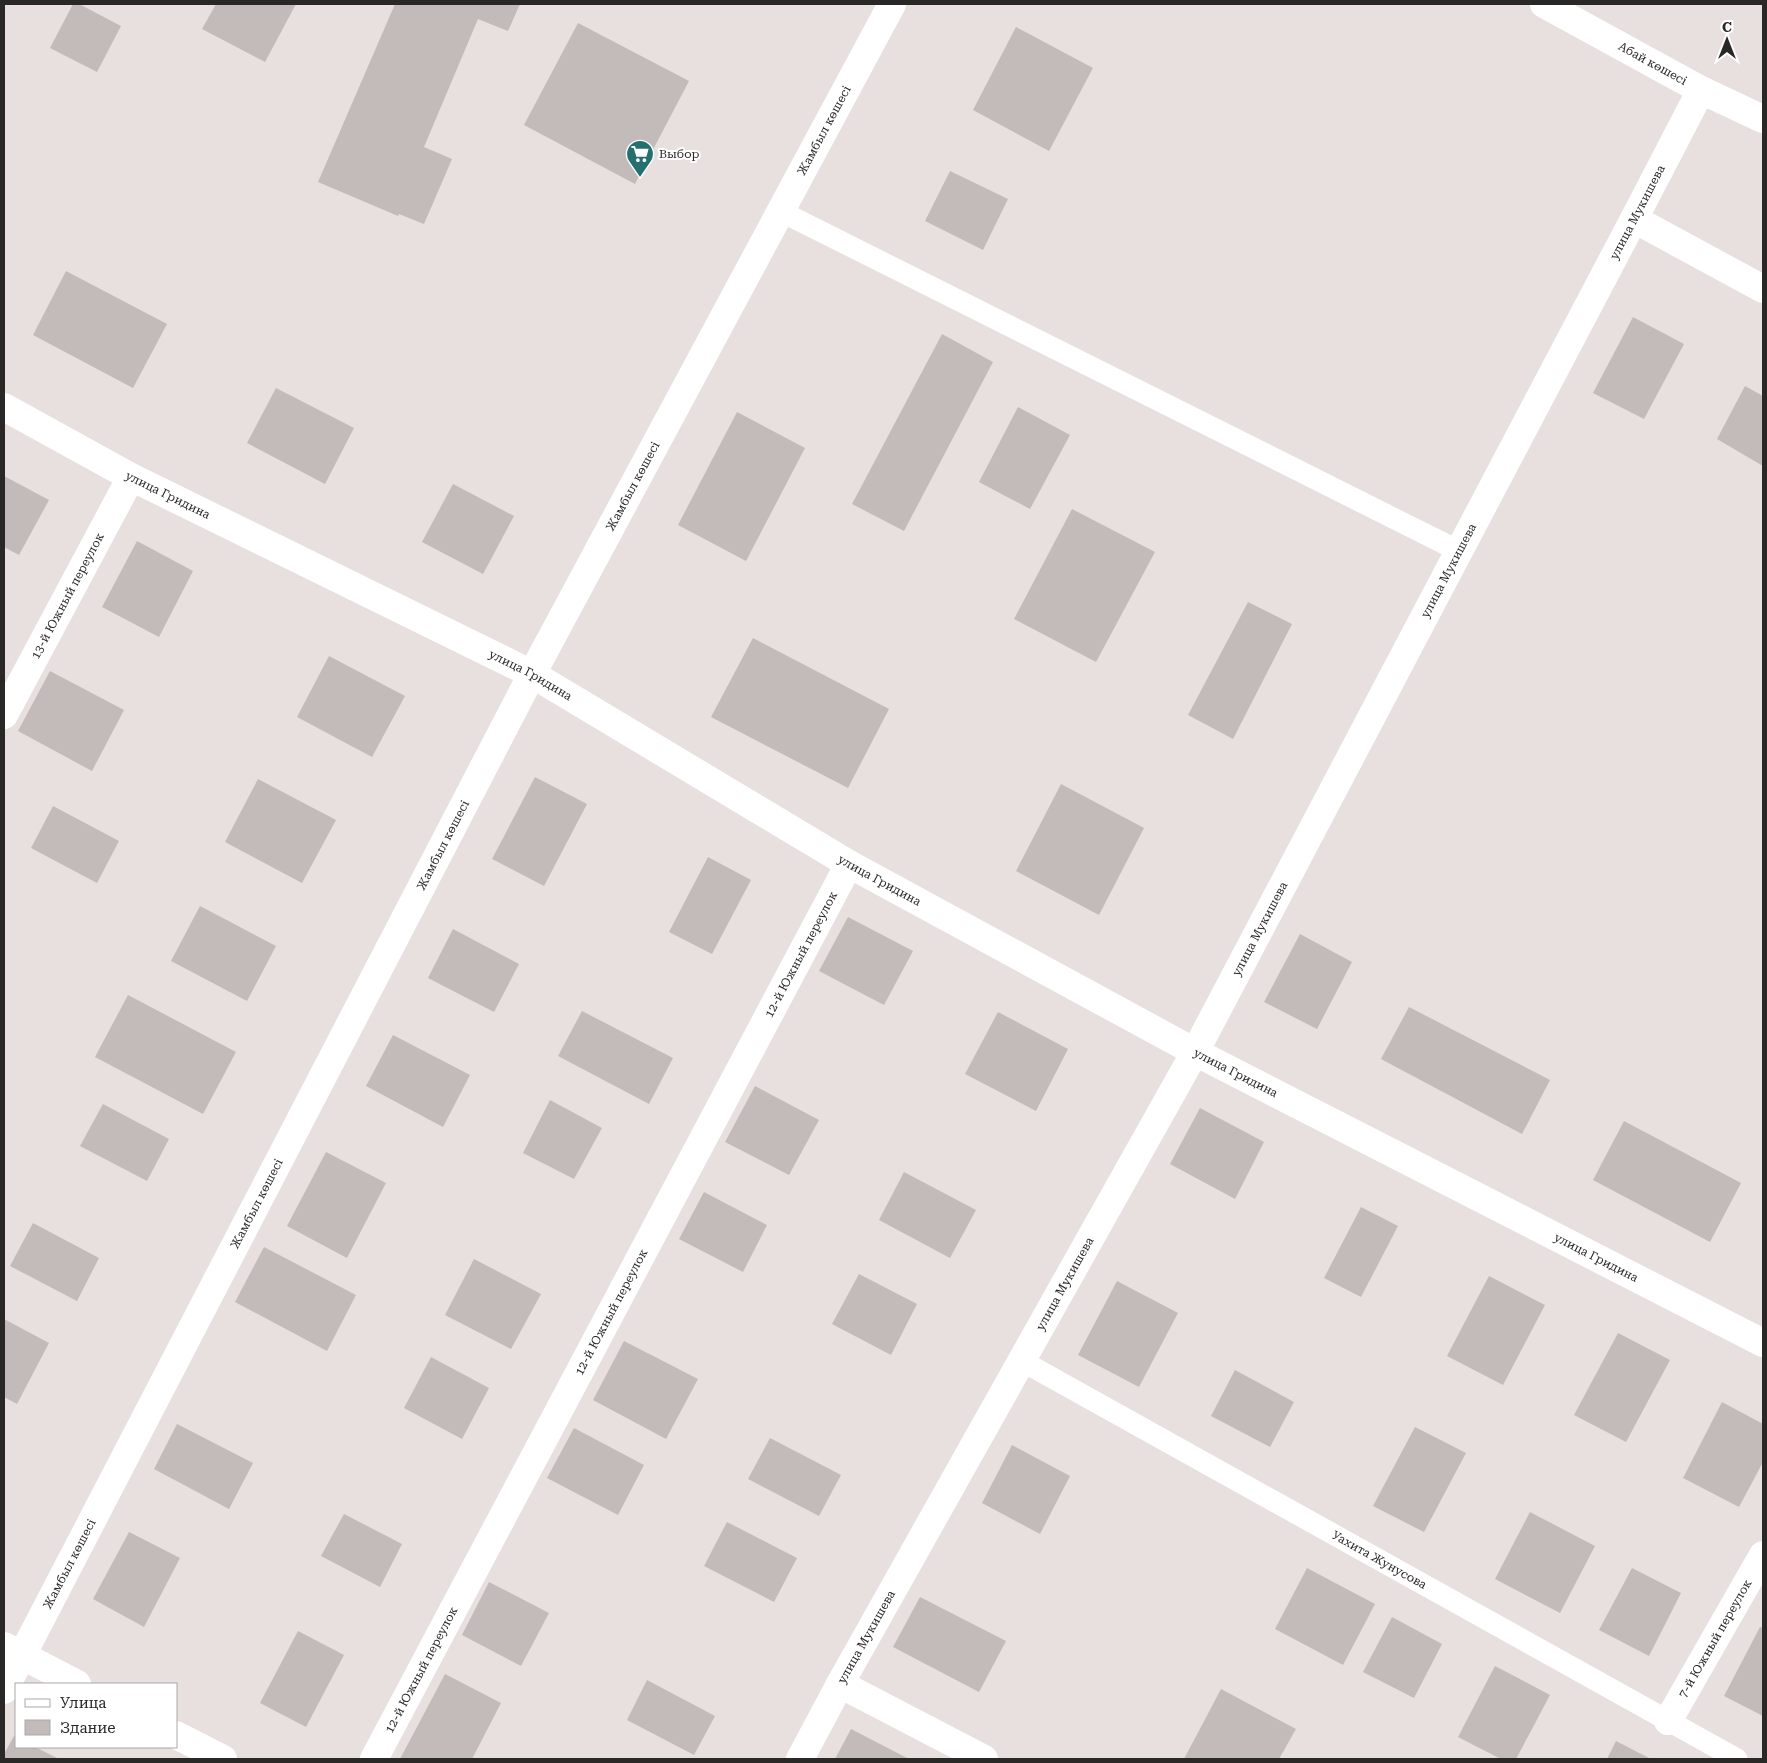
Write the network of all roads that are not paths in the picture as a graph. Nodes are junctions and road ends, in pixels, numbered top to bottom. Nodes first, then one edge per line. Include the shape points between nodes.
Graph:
1 (892, 4) edge
2 (1544, 4) edge
3 (1700, 90) junction
4 (1763, 119) edge
5 (780, 211) junction
6 (1634, 219) junction
7 (1763, 289) edge
8 (4, 407) edge
9 (131, 477) junction
10 (1459, 551) junction
11 (532, 674) junction
12 (4, 715) edge
13 (849, 864) junction
14 (1195, 1052) junction
15 (1763, 1343) edge
16 (1022, 1360) junction
17 (1763, 1556) edge
18 (13, 1651) edge
19 (75, 1683) edge
20 (840, 1684) junction
21 (4, 1690) edge
22 (1668, 1721) junction
23 (178, 1736) edge
24 (223, 1759) edge
25 (374, 1759) edge
26 (800, 1759) edge
27 (984, 1759) edge
28 (1737, 1759) edge

1 - 5 street, Жамбыл көшесі
2 - 3 street, Абай көшесі
3 - 4 street, Абай көшесі
3 - 6 street, улица Мукишева
5 - 10 lane
5 - 11 street, Жамбыл көшесі
6 - 7 street
6 - 10 street, улица Мукишева
8 - 9 street, улица Гридина
9 - 11 street, улица Гридина
9 - 12 street, 13-й Южный переулок
10 - 14 street, улица Мукишева
11 - 13 street, улица Гридина
11 - 18 street, Жамбыл көшесі
13 - 14 street, улица Гридина
13 - 25 street, 12-й Южный переулок
14 - 15 street, улица Гридина
14 - 16 street, улица Мукишева
16 - 20 street, улица Мукишева
16 - 22 lane, Уахита Жунусова
17 - 22 street, 7-й Южный переулок
18 - 19 street
18 - 21 street, Жамбыл көшесі
20 - 26 street, улица Мукишева
20 - 27 street
22 - 28 lane, Уахита Жунусова
23 - 24 street

